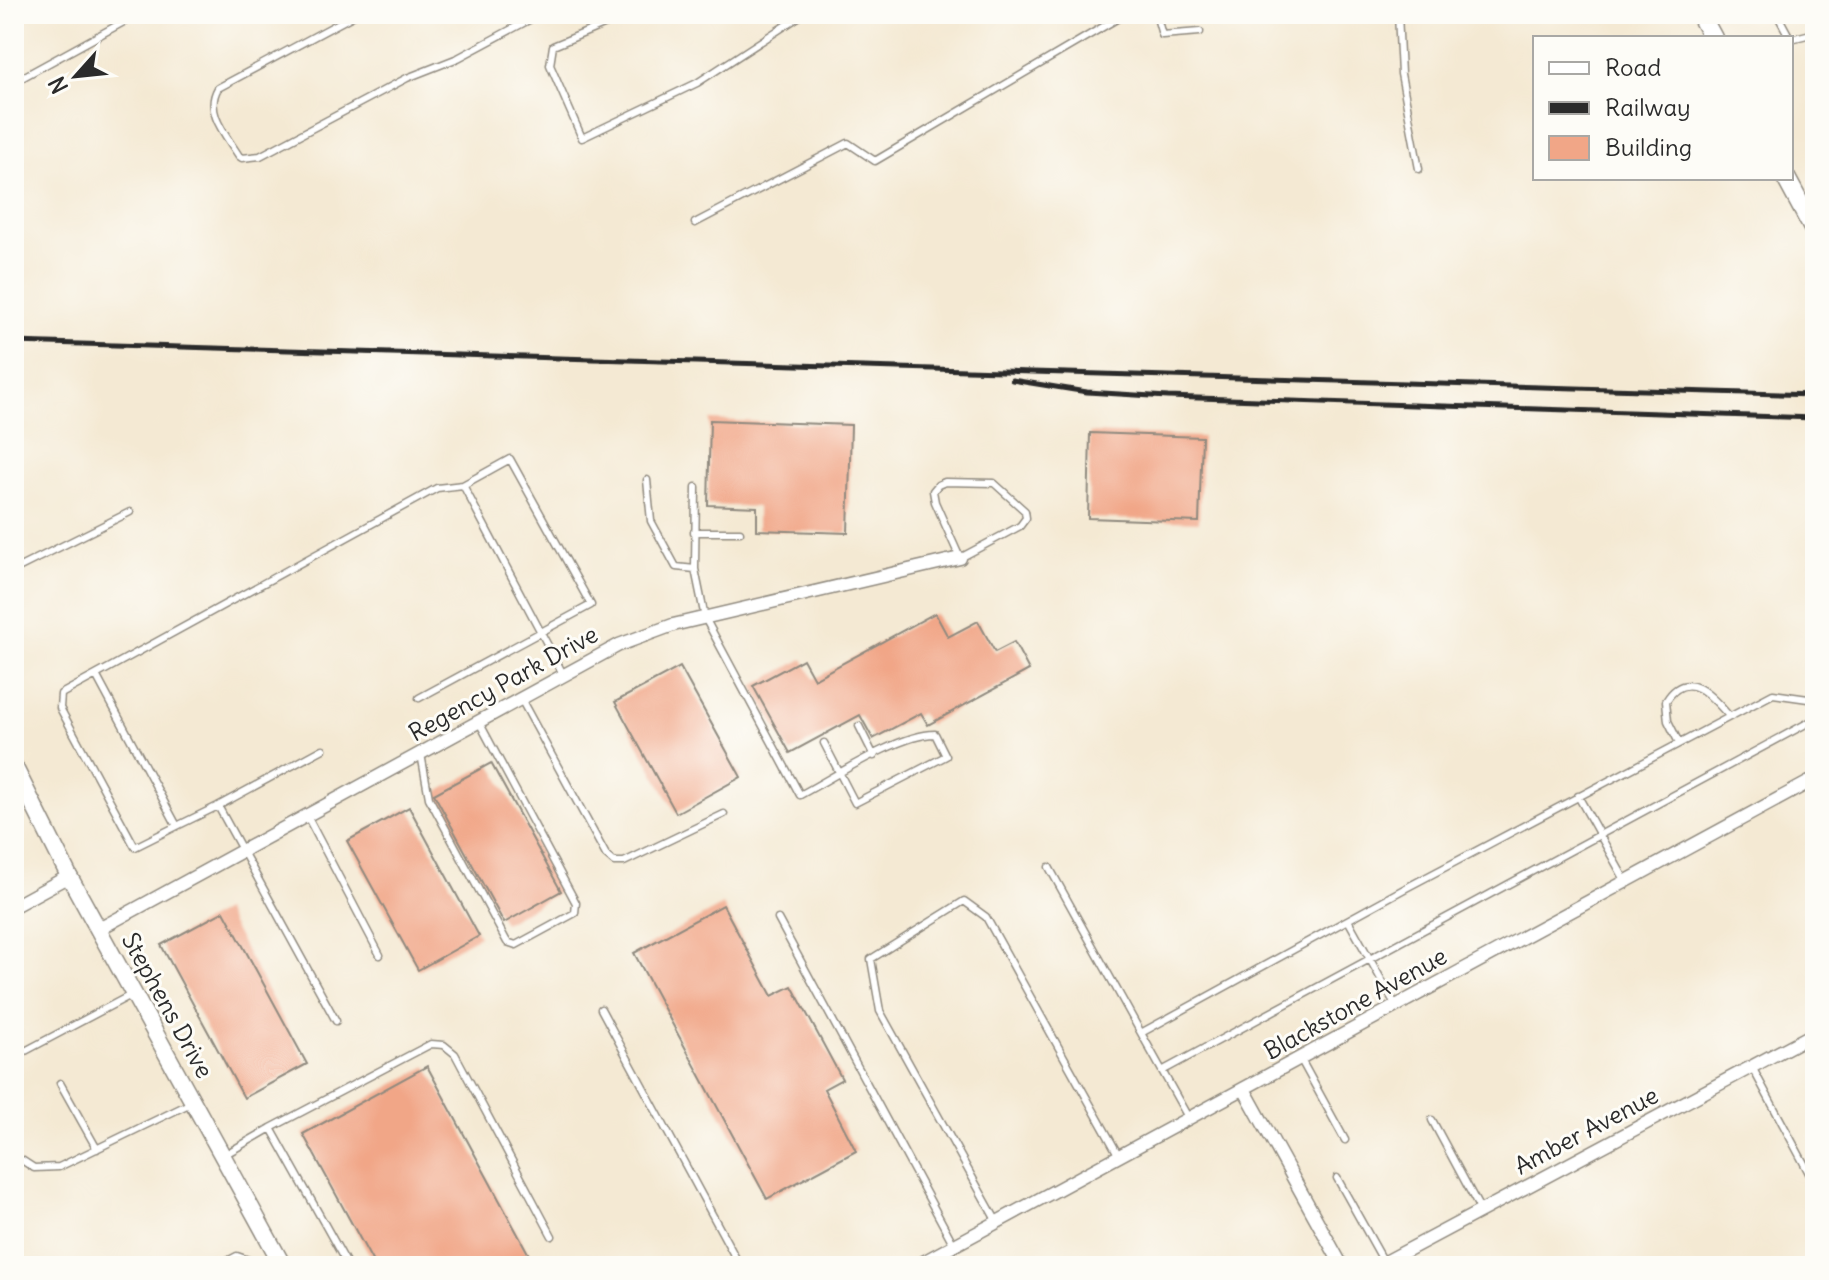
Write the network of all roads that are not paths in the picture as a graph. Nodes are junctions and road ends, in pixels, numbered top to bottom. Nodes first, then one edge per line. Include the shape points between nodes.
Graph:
1 (138, 14) edge
2 (356, 14) edge
3 (540, 14) edge
4 (630, 14) edge
5 (803, 14) edge
6 (1125, 14) edge
7 (1156, 14) edge
8 (1398, 14) edge
9 (1700, 14) edge
10 (1777, 14) edge
11 (1200, 32) dead end
12 (1815, 33) edge
13 (1712, 36) edge
14 (1790, 36) edge
15 (1793, 38) edge
16 (14, 82) edge
17 (1419, 169) dead end
18 (1787, 180) edge
19 (695, 223) dead end
20 (1815, 232) edge
21 (647, 480) dead end
22 (463, 485) junction
23 (696, 487) dead end
24 (130, 512) dead end
25 (694, 532) junction
26 (740, 532) dead end
27 (960, 558) junction
28 (695, 569) junction
29 (14, 570) edge
30 (705, 618) junction
31 (541, 633) junction
32 (96, 675) junction
33 (563, 676) junction
34 (419, 698) dead end
35 (521, 699) junction
36 (1815, 700) edge
37 (1729, 716) junction
38 (1815, 719) edge
39 (479, 722) junction
40 (859, 726) dead end
41 (824, 743) dead end
42 (1679, 743) junction
43 (323, 749) dead end
44 (421, 754) junction
45 (874, 756) junction
46 (14, 766) edge
47 (839, 774) junction
48 (1815, 779) edge
49 (1578, 796) junction
50 (218, 806) junction
51 (724, 814) dead end
52 (307, 816) junction
53 (177, 826) junction
54 (1599, 835) junction
55 (243, 851) junction
56 (1049, 867) dead end
57 (69, 876) junction
58 (1625, 880) junction
59 (14, 906) edge
60 (778, 919) dead end
61 (1348, 920) junction
62 (99, 929) junction
63 (380, 955) dead end
64 (1369, 958) junction
65 (134, 994) junction
66 (1396, 1006) junction
67 (601, 1009) dead end
68 (336, 1021) dead end
69 (1141, 1033) junction
70 (1815, 1033) edge
71 (14, 1057) edge
72 (1300, 1058) junction
73 (1752, 1067) junction
74 (1162, 1071) junction
75 (60, 1083) dead end
76 (1244, 1089) junction
77 (194, 1102) junction
78 (1189, 1119) junction
79 (1432, 1120) dead end
80 (271, 1128) junction
81 (1345, 1140) dead end
82 (97, 1149) junction
83 (14, 1155) edge
84 (223, 1156) junction
85 (1119, 1156) junction
86 (1337, 1178) dead end
87 (1815, 1184) edge
88 (1481, 1211) junction
89 (997, 1222) junction
90 (552, 1236) dead end
91 (954, 1245) junction
92 (275, 1250) junction
93 (254, 1264) edge
94 (1381, 1264) edge
95 (218, 1266) edge
96 (283, 1266) edge
97 (348, 1266) edge
98 (740, 1266) edge
99 (916, 1266) edge
100 (1342, 1266) edge

1 - 16 lane
2 - 3 lane via 218,88 213,113 239,156 260,156
4 - 5 lane via 553,46 550,65 582,138 697,83
6 - 19 lane via 875,161 848,143
7 - 11 lane via 1162,35
8 - 17 lane via 1401,74
9 - 13 main road
10 - 14 lane
12 - 15 lane
18 - 20 main road
21 - 28 lane via 651,521 676,567
22 - 31 lane
22 - 31 lane via 510,459 591,605
22 - 32 lane via 437,488
23 - 25 lane
24 - 29 lane
25 - 26 lane
25 - 28 lane
27 - 27 lane via 1026,518 994,483 945,482 933,491
27 - 30 street, Regency Park Drive
28 - 30 lane
30 - 33 street, Regency Park Drive via 633,639
30 - 47 lane via 800,795
31 - 33 lane
31 - 34 lane
32 - 53 lane
32 - 53 lane via 61,694 67,722 135,847
33 - 35 street, Regency Park Drive
35 - 39 street, Regency Park Drive
35 - 51 lane via 614,862
36 - 37 lane via 1773,694
37 - 42 lane
37 - 42 lane via 1698,687 1677,689 1665,711
38 - 54 lane
39 - 44 street, Regency Park Drive
39 - 44 lane via 576,903 575,913 516,945 507,942 435,810
40 - 45 lane
41 - 47 lane
42 - 49 lane
43 - 50 lane
44 - 52 street, Regency Park Drive
45 - 47 lane
45 - 47 lane via 919,734 935,734 946,756 855,803
46 - 57 street, Stephens Drive
48 - 58 street, Blackstone Avenue
49 - 54 lane
49 - 61 lane
50 - 53 lane
50 - 55 lane
52 - 55 street, Regency Park Drive
52 - 63 lane
54 - 58 lane
54 - 64 lane
55 - 62 street, Regency Park Drive
55 - 68 lane
56 - 69 lane
57 - 59 street
57 - 62 street, Stephens Drive
58 - 66 street, Blackstone Avenue
60 - 91 lane
61 - 64 lane
61 - 69 lane
62 - 65 street, Stephens Drive
64 - 66 lane
64 - 74 lane
65 - 71 lane
65 - 77 street, Stephens Drive
66 - 72 street, Blackstone Avenue
67 - 98 lane
69 - 74 lane
70 - 73 street, Amber Avenue
72 - 76 street, Blackstone Avenue
72 - 81 lane
73 - 87 lane
73 - 88 street, Amber Avenue
74 - 78 lane
75 - 82 lane
76 - 78 street, Blackstone Avenue
76 - 100 street
77 - 82 lane
77 - 84 street, Stephens Drive
78 - 85 street, Blackstone Avenue
79 - 88 lane
80 - 84 lane
80 - 90 lane via 431,1044 444,1045 455,1054
80 - 97 lane
82 - 83 lane via 44,1169
84 - 92 street, Stephens Drive
85 - 89 street, Blackstone Avenue
85 - 89 lane via 986,917 964,901 871,959 880,1011
86 - 94 lane
88 - 94 street, Amber Avenue
89 - 91 street, Blackstone Avenue
91 - 99 street, Blackstone Avenue
92 - 93 lane
92 - 96 street, Stephens Drive
93 - 95 lane via 237,1256

